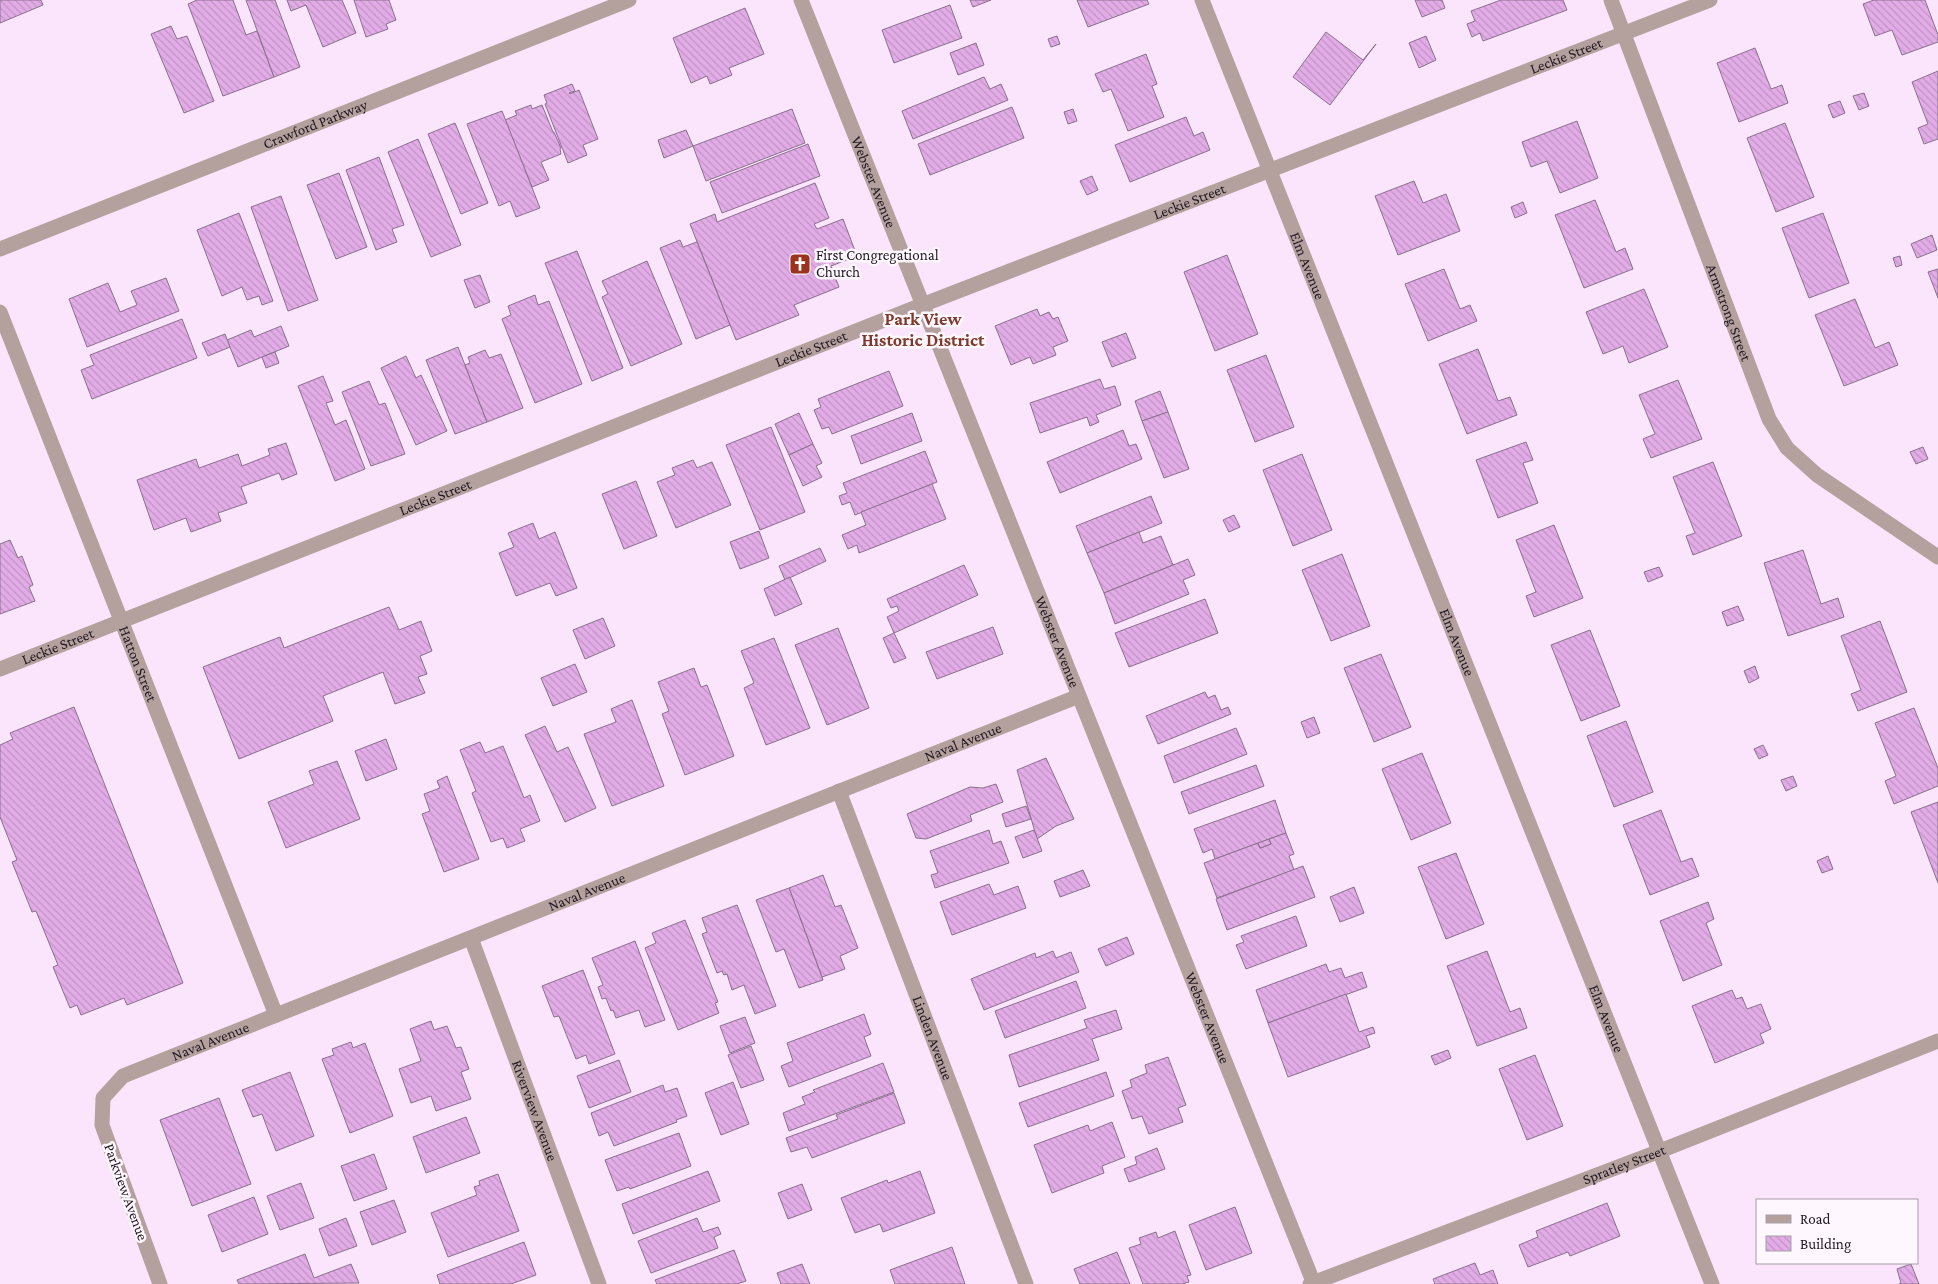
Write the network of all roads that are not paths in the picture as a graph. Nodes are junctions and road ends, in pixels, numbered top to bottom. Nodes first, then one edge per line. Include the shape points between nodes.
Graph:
1 (629, 0) edge
2 (801, 0) edge
3 (1202, 0) edge
4 (1611, 0) edge
5 (1710, 0) edge
6 (1624, 33) junction
7 (1270, 170) junction
8 (0, 249) edge
9 (922, 304) junction
10 (0, 312) edge
11 (1938, 557) edge
12 (122, 621) junction
13 (0, 669) edge
14 (1079, 696) junction
15 (840, 791) junction
16 (471, 938) junction
17 (276, 1015) junction
18 (1938, 1041) edge
19 (103, 1098) joint
20 (1660, 1151) junction
21 (160, 1284) edge
22 (599, 1284) edge
23 (1026, 1284) edge
24 (1312, 1284) edge
25 (1712, 1284) edge

1 - 8 street, Crawford Parkway
2 - 9 street, Webster Avenue
3 - 7 street, Elm Avenue
4 - 6 street, Armstrong Street
5 - 6 street, Leckie Street
6 - 7 street, Leckie Street
6 - 11 street, Armstrong Street via 1769,419 1787,448 1817,474
7 - 9 street, Leckie Street
7 - 20 street, Elm Avenue
9 - 12 street, Leckie Street
9 - 14 street, Webster Avenue
10 - 12 street, Hatton Street
12 - 13 street, Leckie Street
12 - 17 street, Hatton Street
14 - 15 street, Naval Avenue
14 - 24 street, Webster Avenue
15 - 16 street, Naval Avenue
15 - 23 street, Linden Avenue
16 - 17 street, Naval Avenue
16 - 22 street, Riverview Avenue
17 - 19 street, Naval Avenue via 123,1076
18 - 20 street, Spratley Street
19 - 21 street, Parkview Avenue via 102,1125
20 - 24 street, Spratley Street
20 - 25 street, Elm Avenue

